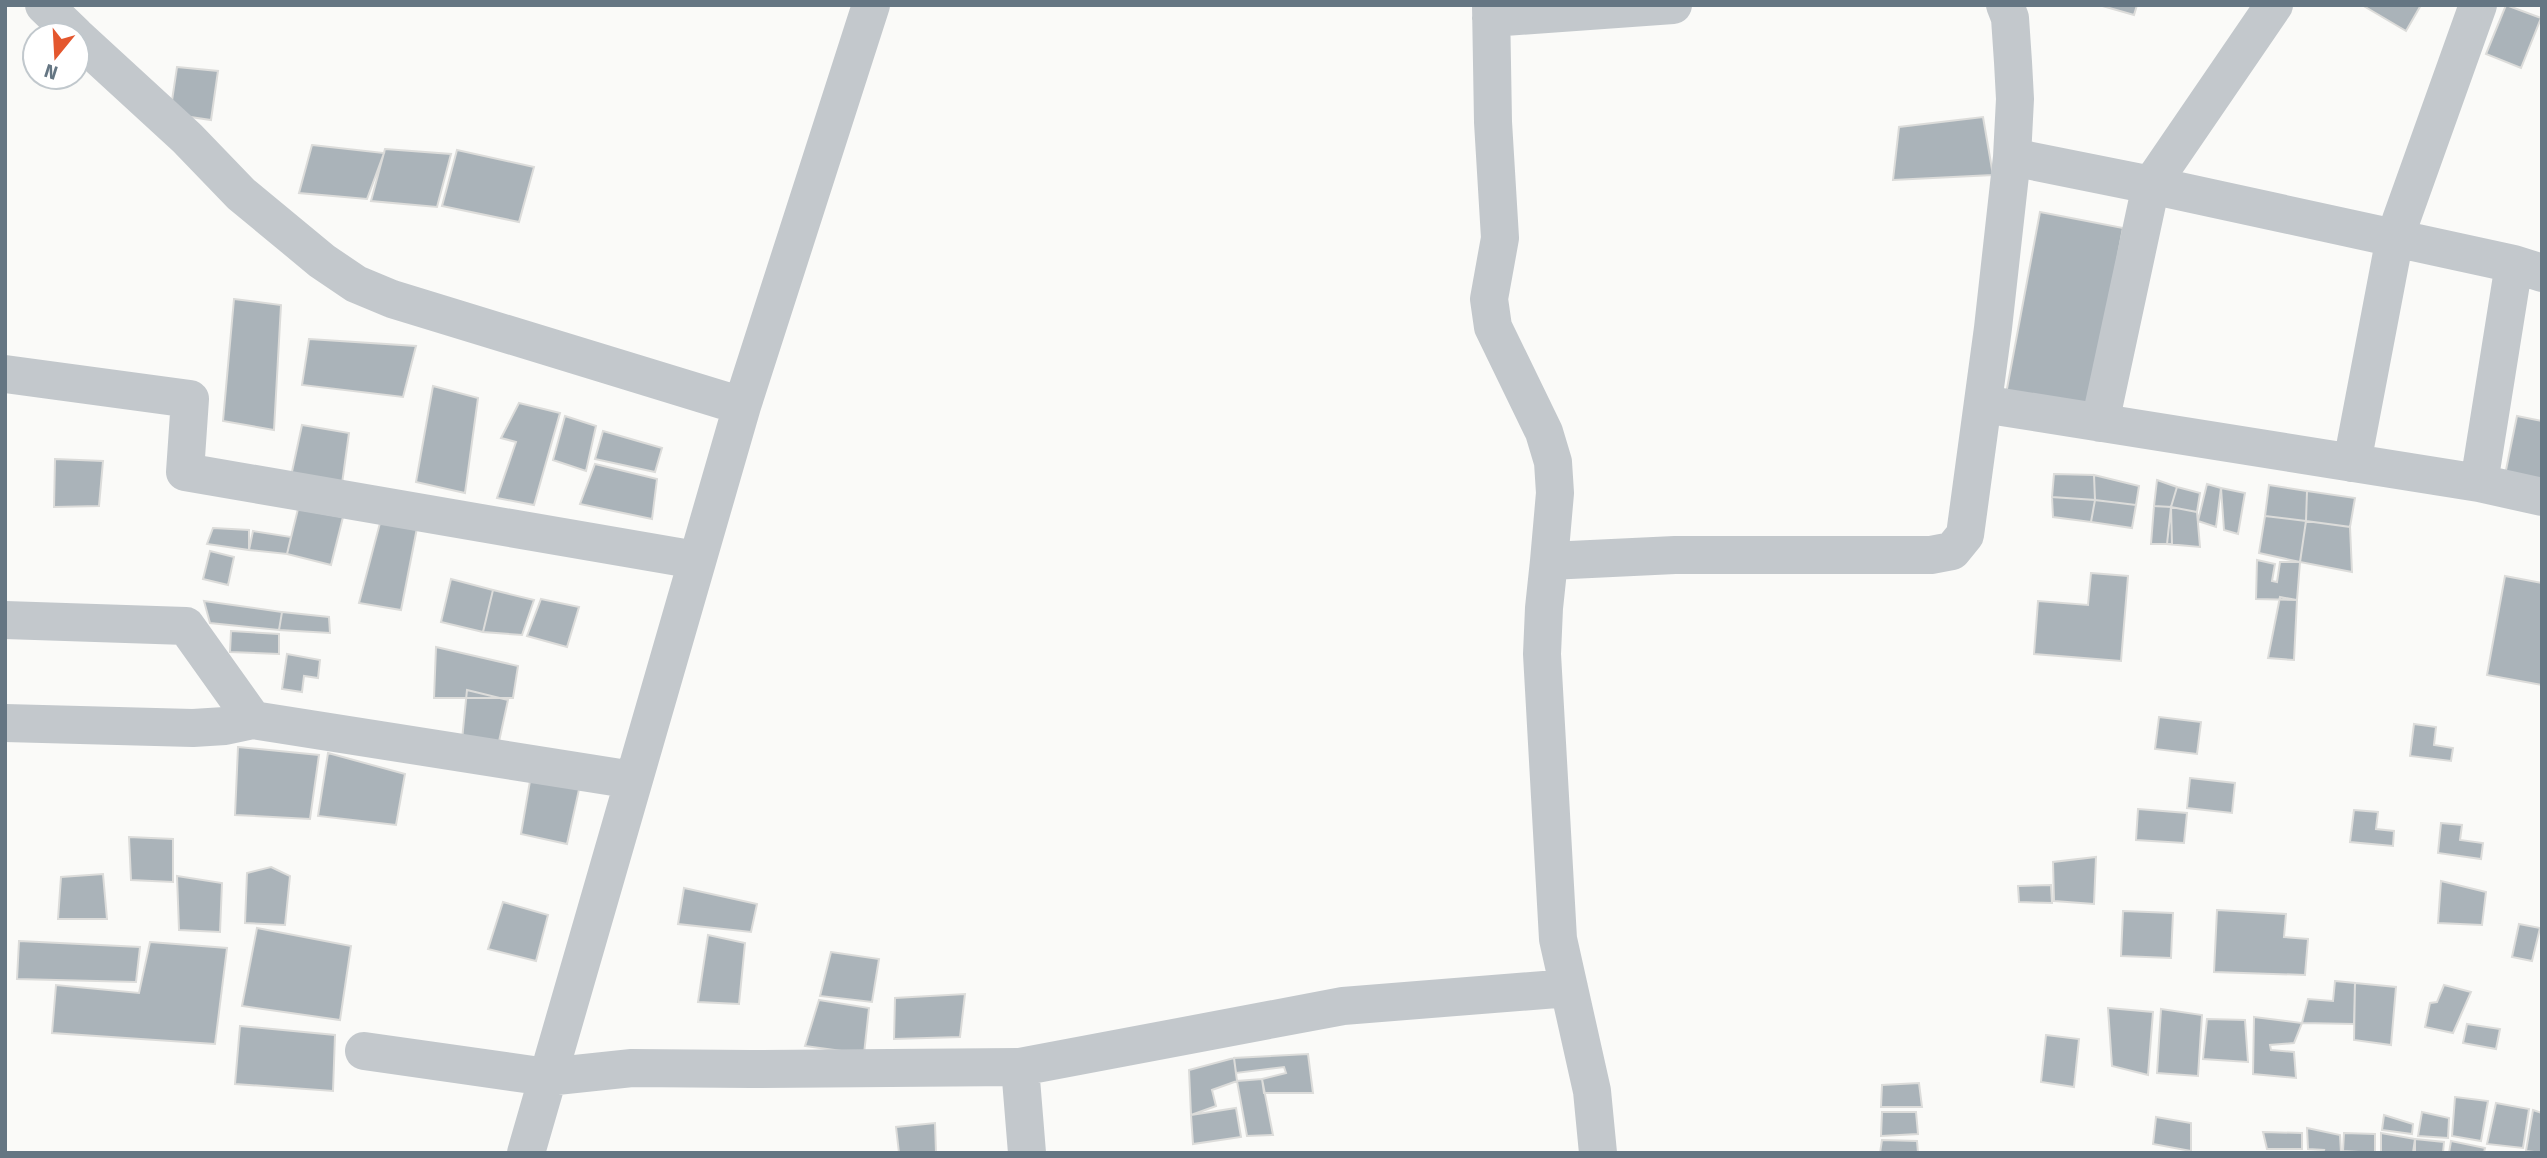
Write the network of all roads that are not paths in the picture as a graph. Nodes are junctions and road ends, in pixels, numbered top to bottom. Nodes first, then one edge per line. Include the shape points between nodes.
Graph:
1 (44, 5) edge
2 (871, 5) edge
3 (1672, 5) edge
4 (2005, 5) edge
5 (2274, 5) edge
6 (2478, 5) edge
7 (1491, 11) edge
8 (61, 21) edge
9 (91, 50) edge
10 (2012, 157) junction
11 (2151, 185) junction
12 (2395, 237) junction
13 (2528, 268) edge
14 (5, 374) edge
15 (1983, 404) junction
16 (742, 406) junction
17 (2100, 423) junction
18 (2352, 463) junction
19 (2479, 483) junction
20 (2542, 497) edge
21 (696, 560) junction
22 (1549, 561) junction
23 (5, 620) edge
24 (253, 720) junction
25 (5, 723) edge
26 (633, 780) junction
27 (1569, 988) junction
28 (364, 1051) dead end
29 (1020, 1067) junction
30 (548, 1077) junction
31 (526, 1153) edge
32 (1027, 1153) edge
33 (1598, 1153) edge

1 - 8 street
2 - 16 street
3 - 7 street
4 - 10 street via 2015,87
5 - 11 street
6 - 12 street
7 - 22 street via 1500,239 1489,299 1493,327 1544,432 1553,462
9 - 16 street via 241,194 356,284
10 - 11 street
10 - 15 street
11 - 12 street
11 - 17 street
12 - 13 street
12 - 18 street
13 - 19 street
14 - 21 street via 190,399 185,472
15 - 17 street
15 - 22 street via 1965,535 1952,551
16 - 21 street
17 - 18 street
18 - 19 street
19 - 20 street
21 - 26 street
22 - 27 street via 1542,654 1545,719 1558,939
23 - 24 street via 186,626
24 - 25 street via 193,728
24 - 26 street
26 - 30 street
27 - 29 street via 1343,1006
27 - 33 street via 1592,1091
28 - 30 street
29 - 30 street via 632,1068
29 - 32 street
30 - 31 street

